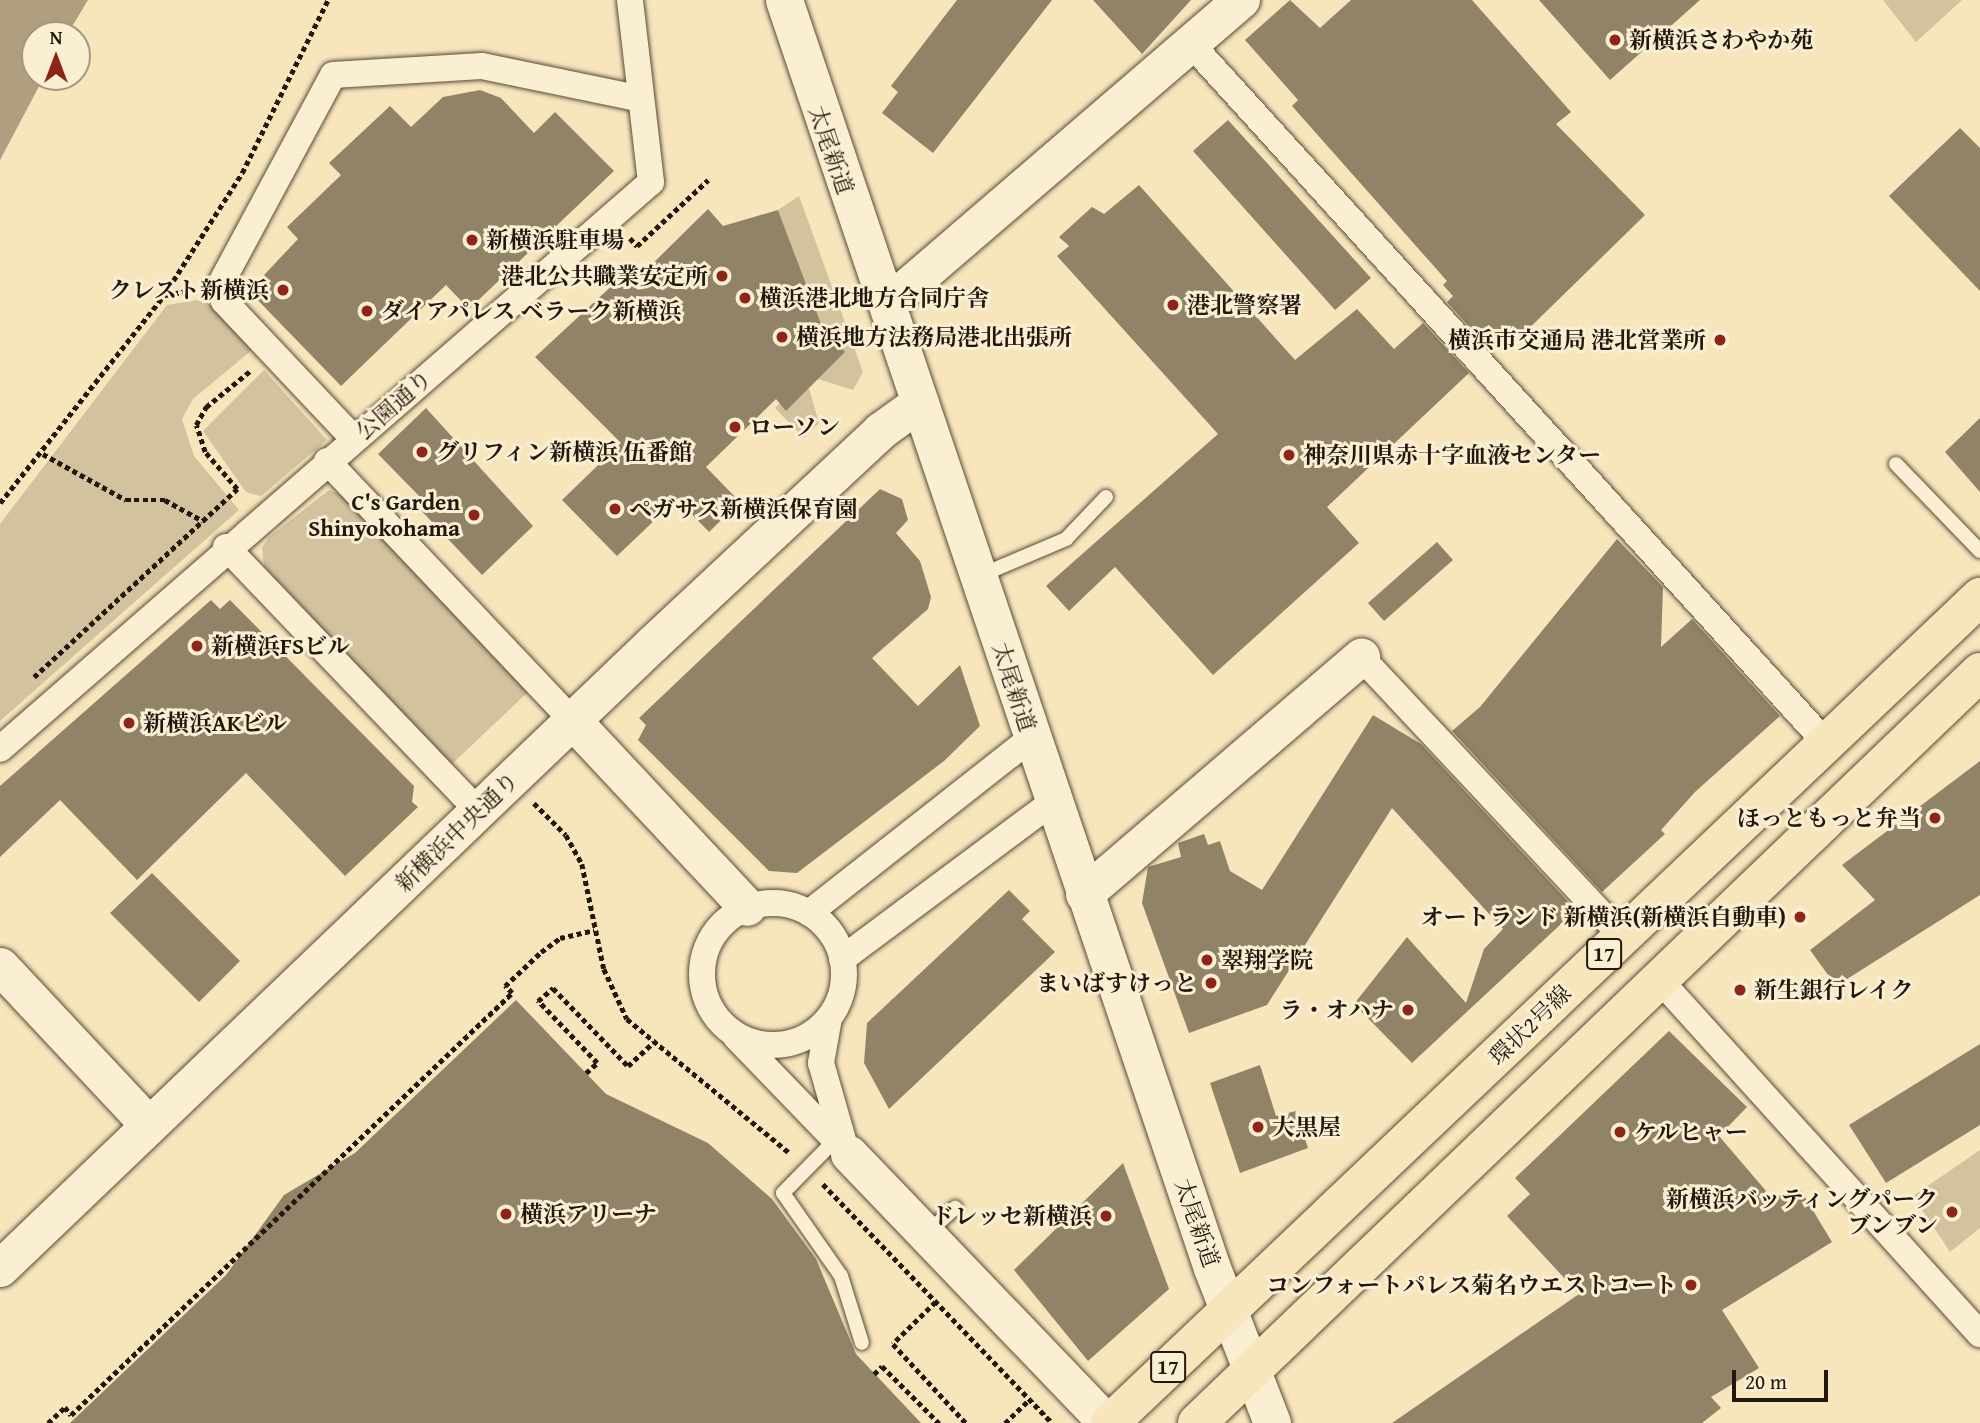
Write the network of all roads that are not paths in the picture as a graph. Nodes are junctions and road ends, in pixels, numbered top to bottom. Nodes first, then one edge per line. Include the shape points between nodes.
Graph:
1 (630, 0) edge
2 (784, 0) edge
3 (1241, 0) edge
4 (1192, 45) junction
5 (641, 99) junction
6 (887, 304) junction
7 (920, 402) junction
8 (354, 439) junction
9 (327, 461) junction
10 (1896, 464) dead end
11 (1106, 497) dead end
12 (226, 547) junction
13 (1980, 551) edge
14 (978, 576) junction
15 (1980, 597) edge
16 (1361, 657) joint
17 (1980, 672) edge
18 (572, 720) junction
19 (1031, 738) junction
20 (1826, 743) junction
21 (0, 749) edge
22 (1053, 802) junction
23 (478, 811) junction
24 (1084, 894) junction
25 (747, 907) junction
26 (809, 912) junction
27 (1622, 936) junction
28 (842, 959) junction
29 (0, 966) edge
30 (1658, 978) junction
31 (829, 1018) junction
32 (733, 1033) junction
33 (149, 1125) junction
34 (841, 1143) junction
35 (955, 1208) dead end
36 (926, 1234) junction
37 (0, 1268) edge
38 (1227, 1311) junction
39 (1980, 1334) edge
40 (862, 1343) dead end
41 (1252, 1371) junction
42 (1108, 1423) edge
43 (1197, 1423) edge
44 (1272, 1423) edge

1 - 5 street, 公園通り
2 - 6 street, 太尾新道
3 - 4 street
4 - 6 street via 975,222
4 - 20 street
5 - 8 street, 公園通り via 651,182
5 - 8 street via 482,66 333,75 220,285 224,301
6 - 7 street, 太尾新道
7 - 14 street, 太尾新道
7 - 18 street, 新横浜中央通り via 880,431
8 - 9 street, 公園通り
9 - 12 street, 公園通り
9 - 18 street
10 - 13 lane
11 - 14 lane via 1066,540
12 - 21 street, 公園通り
12 - 23 street
14 - 19 street, 太尾新道
15 - 20 main road, 環状2号線 / 17
16 - 24 street
16 - 27 street
17 - 30 main road, 17
18 - 23 street, 新横浜中央通り
18 - 25 street
19 - 22 street, 太尾新道
19 - 26 street
20 - 27 main road, 環状2号線 / 17
22 - 24 street, 太尾新道
22 - 28 street
23 - 33 street, 新横浜中央通り
24 - 38 street, 太尾新道
25 - 26 street via 789,905
25 - 32 street via 726,919 703,957 706,1000
26 - 28 street via 831,932
27 - 38 main road, 環状2号線 / 17
28 - 31 street via 842,990
29 - 33 street
30 - 39 street
30 - 41 main road, 17
31 - 32 street via 783,1044
31 - 34 street via 821,1063
32 - 34 street
33 - 37 street, 新横浜中央通り
34 - 36 street
34 - 40 lane via 783,1193 841,1276
35 - 36 lane
36 - 42 street
38 - 41 street, 太尾新道
38 - 42 main road, 環状2号線 / 17
41 - 43 main road, 17
41 - 44 street, 太尾新道

